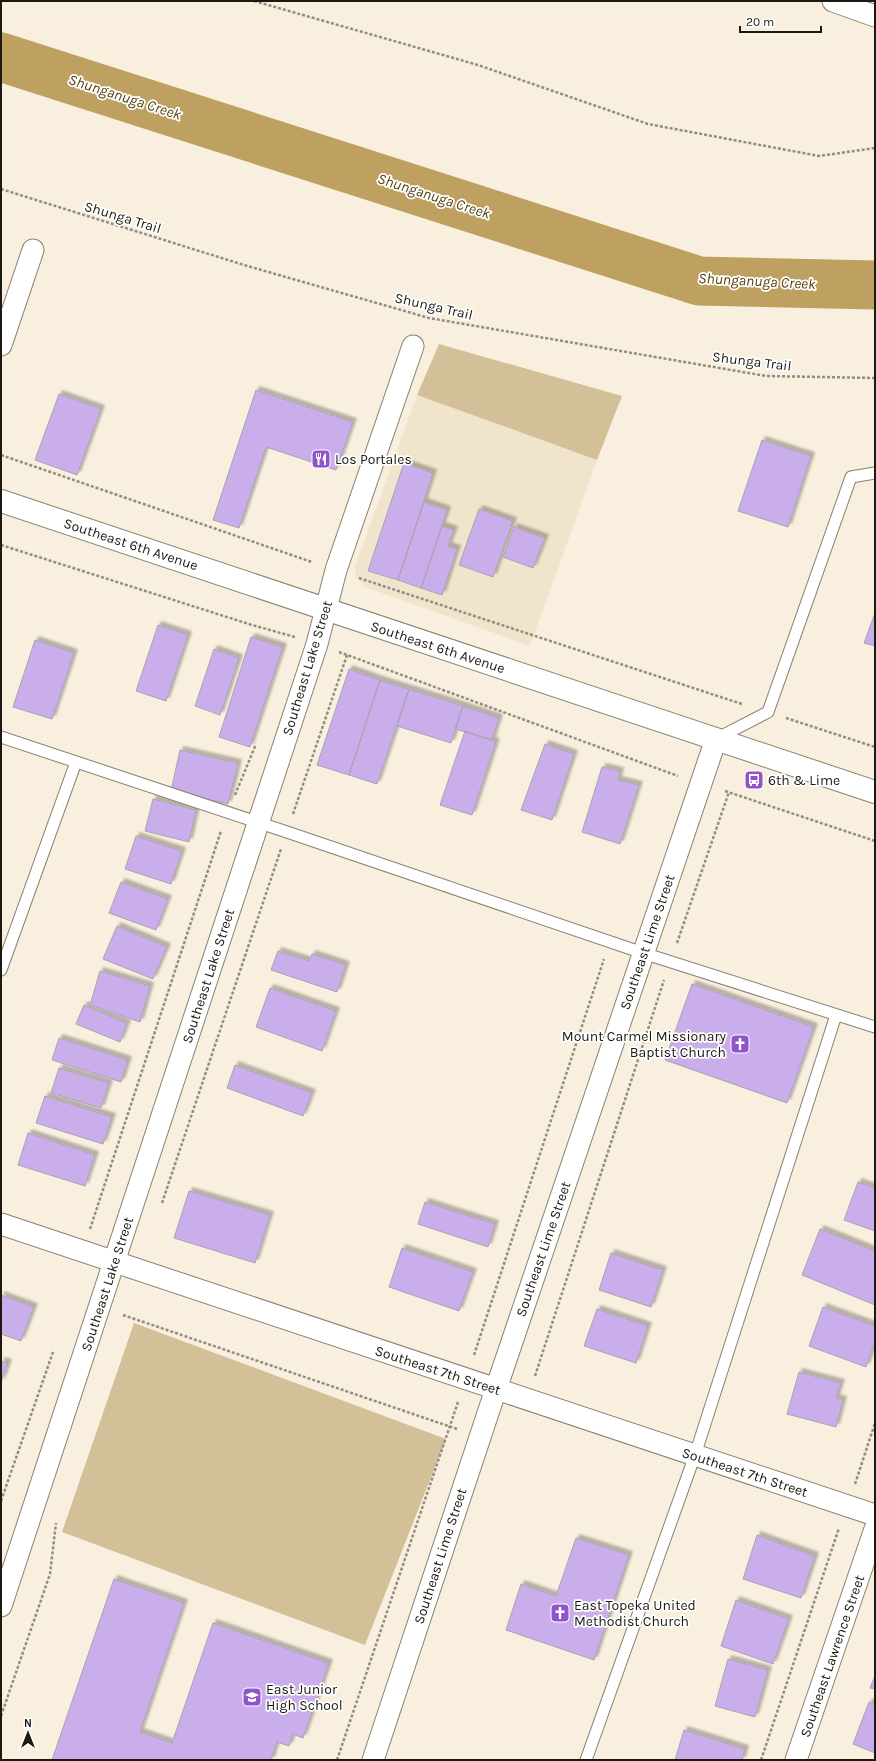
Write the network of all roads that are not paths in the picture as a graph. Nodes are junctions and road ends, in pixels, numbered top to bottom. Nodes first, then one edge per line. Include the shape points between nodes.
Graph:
1 (833, 1) edge
2 (875, 16) edge
3 (33, 250) dead end
4 (1, 346) edge
5 (413, 346) dead end
6 (875, 473) edge
7 (1, 501) edge
8 (326, 609) junction
9 (1, 737) edge
10 (716, 739) junction
11 (76, 762) junction
12 (875, 792) edge
13 (258, 822) junction
14 (643, 953) junction
15 (1, 970) edge
16 (836, 1014) junction
17 (875, 1027) edge
18 (1, 1224) edge
19 (115, 1262) junction
20 (496, 1389) junction
21 (695, 1455) junction
22 (875, 1515) edge
23 (875, 1529) edge
24 (1, 1606) edge
25 (373, 1760) edge
26 (586, 1760) edge
27 (796, 1760) edge

1 - 2 street
3 - 4 street
5 - 8 street, Southeast Lake Street via 336,570
6 - 10 lane via 851,476 768,712
7 - 8 main road, Southeast 6th Avenue
8 - 10 main road, Southeast 6th Avenue
8 - 13 street, Southeast Lake Street via 317,644
9 - 11 lane
10 - 12 main road, Southeast 6th Avenue
10 - 14 street, Southeast Lime Street
11 - 13 lane
11 - 15 lane
13 - 14 lane
13 - 19 street, Southeast Lake Street
14 - 16 lane
14 - 20 street, Southeast Lime Street
16 - 17 lane
16 - 21 lane
18 - 19 street, Southeast 7th Street
19 - 20 street, Southeast 7th Street
19 - 24 street, Southeast Lake Street
20 - 21 street, Southeast 7th Street
20 - 25 street, Southeast Lime Street
21 - 22 street, Southeast 7th Street
21 - 26 lane
23 - 27 street, Southeast Lawrence Street

